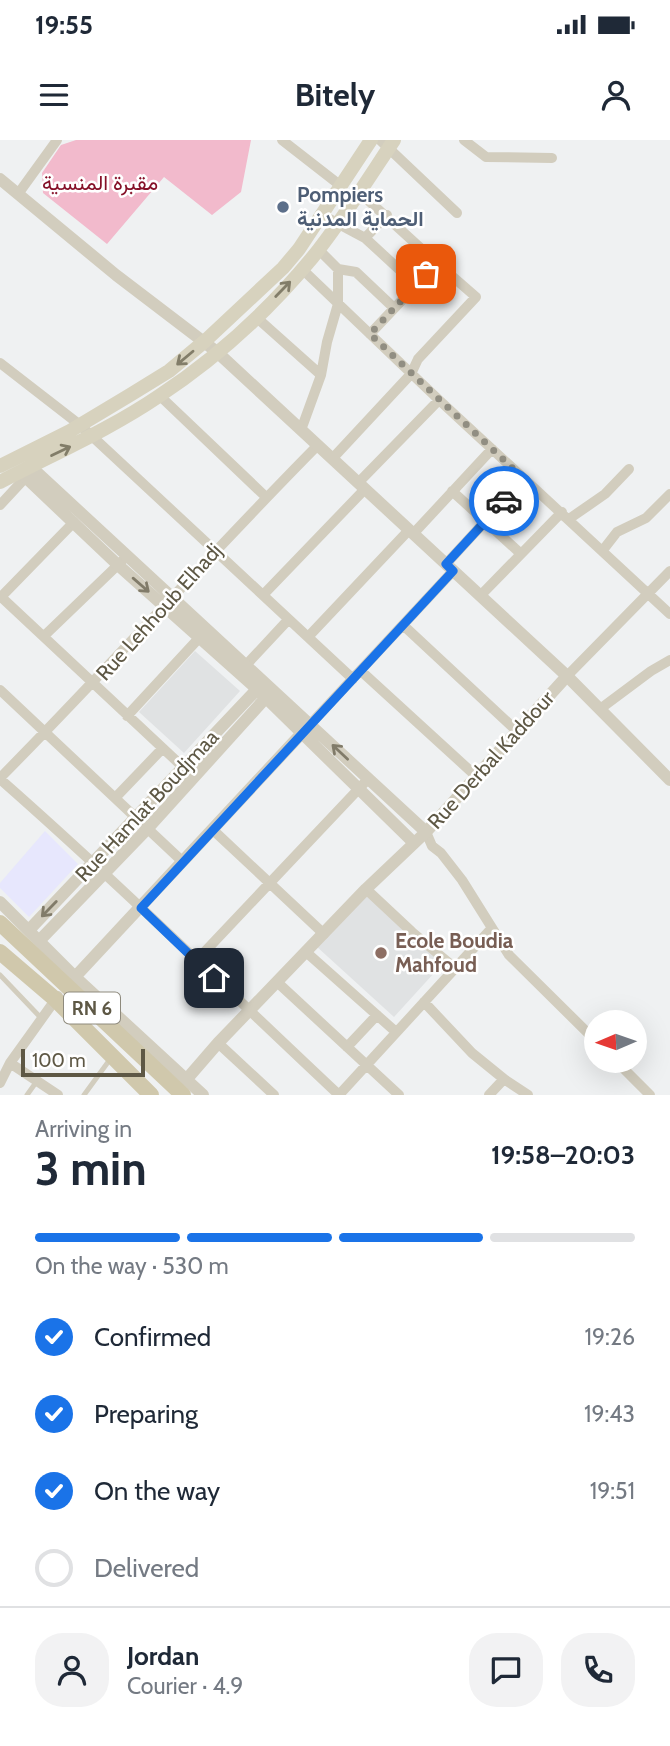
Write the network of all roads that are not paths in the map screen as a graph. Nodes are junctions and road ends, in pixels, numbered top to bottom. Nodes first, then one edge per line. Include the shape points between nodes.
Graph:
1 (57, 140) edge
2 (282, 140) edge
3 (371, 140) edge
4 (464, 140) edge
5 (388, 143) edge
6 (552, 158) dead end
7 (1, 181) edge
8 (341, 186) junction
9 (359, 192) junction
10 (18, 194) junction
11 (457, 213) dead end
12 (322, 215) junction
13 (387, 215) junction
14 (336, 224) junction
15 (365, 238) junction
16 (318, 249) junction
17 (437, 263) junction
18 (302, 269) junction
19 (338, 269) junction
20 (416, 285) junction
21 (338, 304) junction
22 (394, 308) junction
23 (256, 317) junction
24 (370, 334) junction
25 (205, 341) junction
26 (217, 352) junction
27 (0, 363) edge
28 (411, 374) junction
29 (321, 376) junction
30 (160, 396) junction
31 (439, 400) junction
32 (80, 425) junction
33 (301, 430) junction
34 (92, 436) junction
35 (318, 445) junction
36 (492, 449) junction
37 (332, 459) junction
38 (0, 466) edge
39 (629, 469) dead end
40 (25, 472) junction
41 (524, 479) junction
42 (0, 482) edge
43 (362, 486) junction
44 (452, 491) junction
45 (670, 494) edge
46 (266, 497) junction
47 (0, 505) edge
48 (566, 515) junction
49 (74, 522) junction
50 (485, 522) junction
51 (411, 532) junction
52 (215, 549) junction
53 (603, 550) junction
54 (520, 553) junction
55 (122, 560) junction
56 (449, 567) junction
57 (670, 571) edge
58 (648, 593) junction
59 (263, 595) junction
60 (480, 596) junction
61 (0, 597) edge
62 (170, 602) junction
63 (670, 614) edge
64 (288, 620) junction
65 (403, 625) junction
66 (44, 636) junction
67 (200, 637) junction
68 (308, 637) junction
69 (670, 660) edge
70 (247, 664) junction
71 (357, 675) junction
72 (567, 676) junction
73 (93, 684) junction
74 (0, 690) edge
75 (265, 690) junction
76 (600, 709) junction
77 (127, 716) junction
78 (306, 729) junction
79 (46, 732) junction
80 (518, 732) junction
81 (162, 749) junction
82 (184, 768) junction
83 (477, 777) junction
84 (0, 779) edge
85 (368, 779) junction
86 (670, 780) edge
87 (358, 789) junction
88 (116, 797) junction
89 (137, 817) junction
90 (149, 827) junction
91 (212, 829) junction
92 (426, 832) junction
93 (414, 844) junction
94 (432, 846) junction
95 (182, 861) junction
96 (95, 863) junction
97 (106, 873) junction
98 (268, 883) junction
99 (366, 889) junction
100 (0, 902) edge
101 (141, 908) junction
102 (0, 923) edge
103 (492, 928) junction
104 (29, 930) junction
105 (324, 934) junction
106 (40, 940) junction
107 (306, 952) junction
108 (196, 961) junction
109 (3, 965) edge
110 (455, 968) junction
111 (72, 981) junction
112 (277, 982) junction
113 (55, 999) junction
114 (424, 1002) junction
115 (249, 1010) junction
116 (377, 1015) junction
117 (41, 1018) junction
118 (584, 1029) edge
119 (396, 1032) junction
120 (218, 1043) junction
121 (347, 1046) junction
122 (113, 1056) junction
123 (10, 1063) junction
124 (367, 1065) junction
125 (628, 1073) edge
126 (162, 1076) junction
127 (504, 1079) junction
128 (37, 1081) junction
129 (0, 1083) edge
130 (185, 1088) edge
131 (149, 1094) edge
132 (27, 1095) edge
133 (58, 1095) edge
134 (84, 1095) edge
135 (203, 1095) edge
136 (274, 1095) edge
137 (339, 1095) edge
138 (398, 1095) edge
139 (489, 1095) edge
140 (528, 1095) edge
141 (650, 1095) edge

1 - 10 street
2 - 8 street
3 - 8 main road
4 - 6 street via 486,156
5 - 9 main road
5 - 11 street
7 - 10 street
8 - 12 main road
9 - 13 street
9 - 14 main road
10 - 25 street via 137,292
12 - 14 street
12 - 25 main road via 283,268
13 - 15 street
13 - 17 street
14 - 15 street
14 - 16 main road
15 - 20 street
16 - 18 main road
16 - 19 street
17 - 20 street
17 - 28 street via 477,297 418,359
18 - 21 street
23 -> 18 main road
19 - 21 street
19 - 22 street via 356,272
20 - 22 street
21 - 24 street
21 - 29 street
22 - 24 street
23 - 26 main road
23 - 29 street
24 - 28 street
25 - 26 street
25 -> 32 main road via 169,371
26 - 30 main road
26 - 33 street
27 - 32 street
28 - 31 street
28 - 37 street
29 - 33 street
30 - 34 main road
30 - 46 street
31 - 36 street
31 - 43 street
32 - 34 street
32 - 38 main road
33 - 35 street
40 -> 34 main road
34 - 52 street
35 - 37 street
35 - 46 street, Rue Lehhoub Elhadj
36 - 41 street
36 - 44 street
37 - 43 street
39 - 48 street via 605,495
40 - 42 main road
40 - 47 street
40 - 49 street
40 - 55 street
41 - 48 street
41 - 50 street
43 - 51 street
43 - 59 street
44 - 50 street
44 - 51 street
45 - 53 street via 646,518 617,532
46 - 52 street, Rue Lehhoub Elhadj
48 - 53 street
48 - 54 street
49 - 55 street
49 - 61 street
50 - 54 street
50 - 56 street
51 - 56 street
51 - 68 street
52 - 59 street
52 - 62 street, Rue Lehhoub Elhadj
53 - 58 street
54 - 60 street
55 - 62 street
55 - 66 street
56 - 60 street
56 - 65 street
57 - 58 street
58 - 63 street
58 - 72 street
59 - 64 street
60 - 72 street
61 - 66 street
62 - 67 street
62 - 70 street
62 - 73 street, Rue Lehhoub Elhadj
64 - 68 street
64 - 70 street
65 - 71 street
65 - 80 street
66 - 73 street
67 - 75 street
67 - 77 street
68 - 71 street
69 - 76 street
70 - 75 street
71 - 78 street
71 - 83 street
72 - 76 street
72 - 80 street, Rue Derbal Kaddour
73 - 77 street
73 - 79 street, Rue Lehhoub Elhadj
74 - 79 street
75 - 78 street
75 - 82 street, Rue Hamlat Boudjmaa
75 - 90 street, Rue Hamlat Boudjmaa
76 - 86 street
77 - 81 street
85 -> 78 street
78 - 87 street
78 - 91 street
79 - 84 street, Rue Lehhoub Elhadj
79 - 88 street
80 - 83 street, Rue Derbal Kaddour
81 - 82 street
81 - 88 street
82 - 89 street, Rue Hamlat Boudjmaa
83 - 92 street, Rue Derbal Kaddour
84 - 96 street
85 - 87 street
85 - 92 street
87 - 93 street
87 - 98 street
88 - 89 street
89 - 90 street
89 - 96 street, Rue Hamlat Boudjmaa
90 - 95 street
90 - 97 street, Rue Hamlat Boudjmaa
91 - 95 street
91 - 98 street
92 - 93 street, Rue Derbal Kaddour
92 - 94 street
93 - 94 street
93 - 99 street, Rue Derbal Kaddour
94 - 103 street via 462,880
95 - 101 street
96 - 97 street
96 -> 104 street, Rue Hamlat Boudjmaa
97 - 101 street
97 - 106 street, Rue Hamlat Boudjmaa
98 - 105 street
98 - 108 street
99 - 105 street, Rue Derbal Kaddour
99 - 110 street
100 - 104 street
101 - 108 street
101 - 111 street
102 - 111 main road, RN 6
103 - 110 street
103 - 118 street via 509,955
104 - 106 street
105 - 107 street, Rue Derbal Kaddour
106 - 111 street
107 - 112 street, Rue Derbal Kaddour
107 - 116 street
108 - 115 street
109 - 113 main road, RN 6
109 - 117 lane
110 - 114 street
111 - 113 street
111 - 126 main road, RN 6
111 - 130 street
112 - 115 street, Rue Derbal Kaddour
112 - 121 street
113 - 117 street
113 - 122 main road, RN 6
114 - 119 street
114 - 127 street
115 - 120 street, Rue Derbal Kaddour
115 - 137 street
116 - 119 street
116 - 121 street
117 - 123 street
119 - 124 street
120 - 130 street, Rue Derbal Kaddour
120 - 136 street
121 - 124 street
122 - 131 main road, RN 6
122 - 134 lane
123 - 128 street
123 - 129 street
124 - 137 street
124 - 138 street
125 - 141 street
126 - 130 main road, RN 6
126 - 131 street
127 - 139 street
127 - 140 street
128 - 132 lane
128 - 133 street
130 - 135 street

